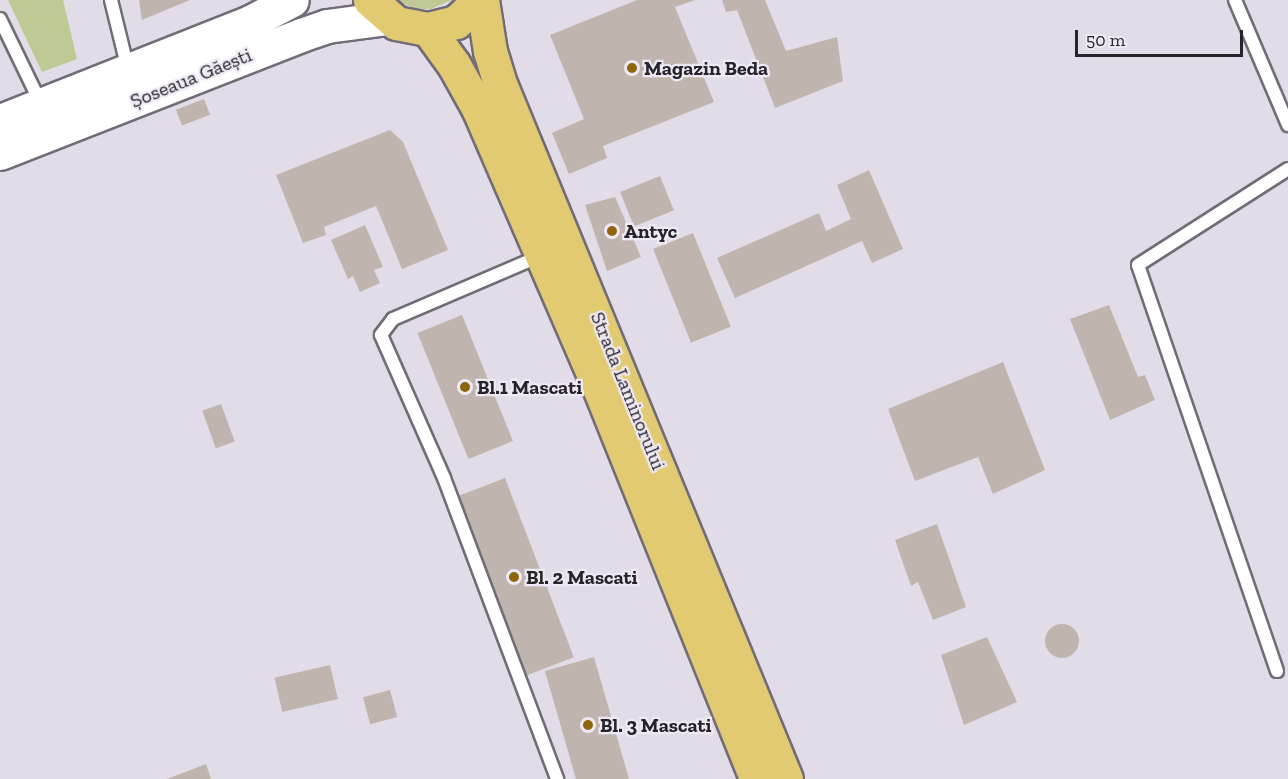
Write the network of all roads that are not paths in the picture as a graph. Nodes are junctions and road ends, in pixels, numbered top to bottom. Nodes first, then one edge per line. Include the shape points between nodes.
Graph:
1 (111, 0) edge
2 (292, 0) edge
3 (481, 0) edge
4 (1235, 0) edge
5 (378, 9) edge
6 (0, 19) edge
7 (428, 29) junction
8 (128, 70) junction
9 (46, 119) junction
10 (0, 121) edge
11 (1288, 125) edge
12 (0, 153) edge
13 (1288, 169) edge
14 (555, 250) junction
15 (1277, 671) dead end
16 (557, 779) edge
17 (756, 779) edge
18 (786, 779) edge

1 - 8 lane
2 - 8 main road, Șoseaua Găești via 250,22
3 - 7 main road via 456,22
3 - 14 main road, Strada Laminorului via 495,68
4 - 11 lane
5 - 7 main road via 406,27
5 - 9 main road, Șoseaua Găești
6 - 9 lane
7 - 14 main road, Strada Laminorului via 454,65
8 - 9 main road, Șoseaua Găești
9 - 10 main road, Șoseaua Găești
9 - 12 main road, Șoseaua Găești
13 - 15 lane via 1138,265
14 - 16 lane via 393,319 381,335 444,478
14 - 17 main road, Strada Laminorului
14 - 18 main road, Strada Laminorului

